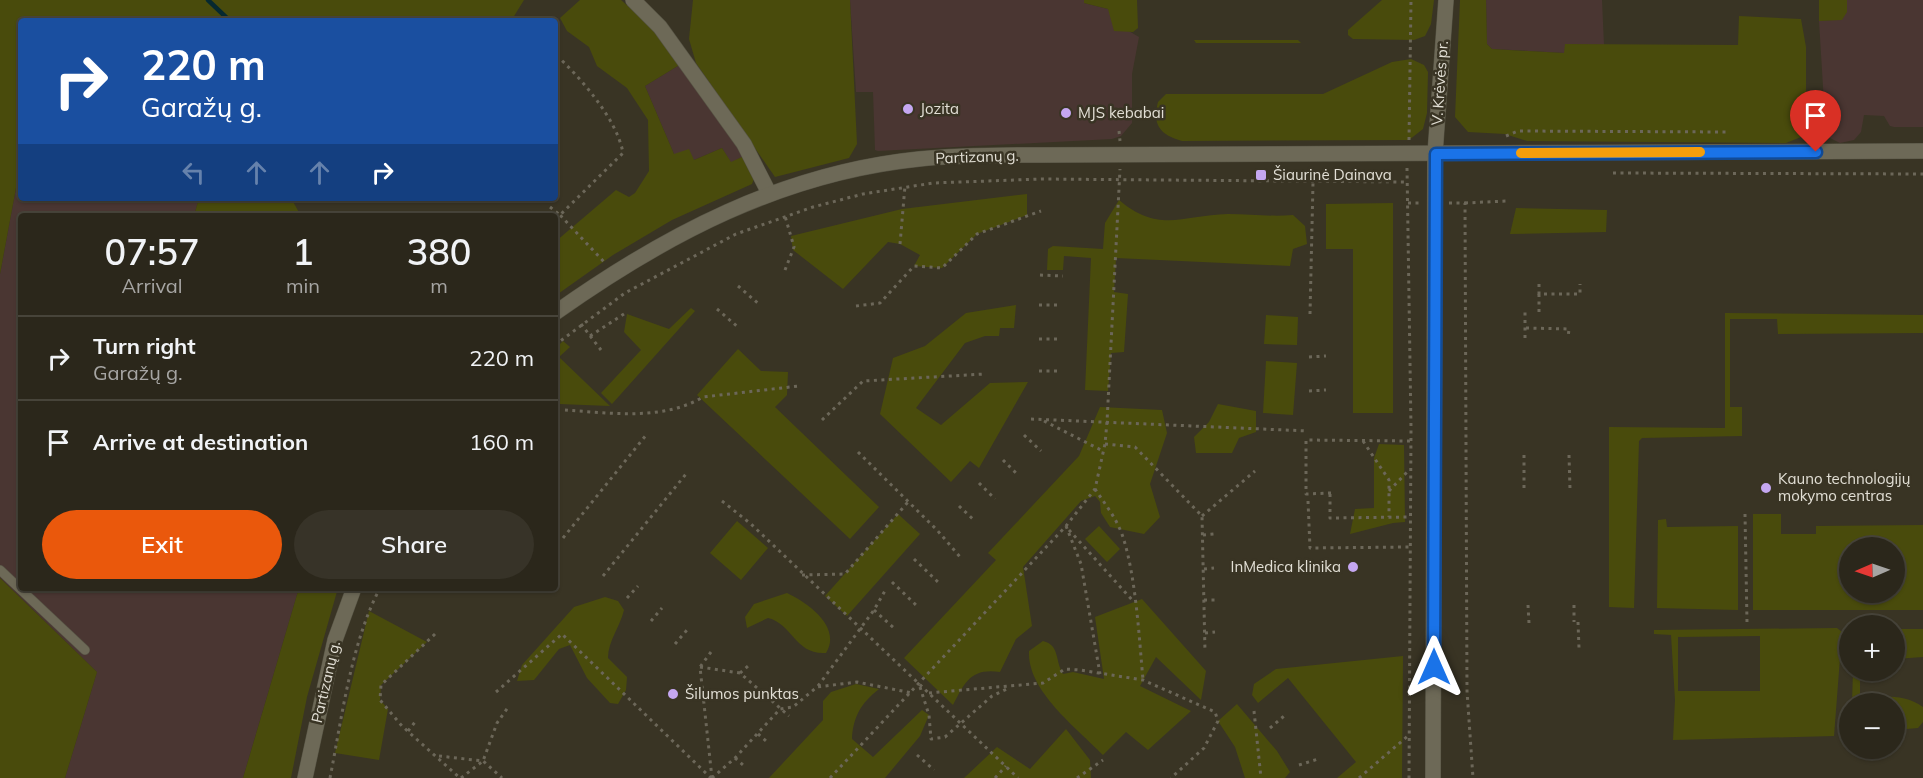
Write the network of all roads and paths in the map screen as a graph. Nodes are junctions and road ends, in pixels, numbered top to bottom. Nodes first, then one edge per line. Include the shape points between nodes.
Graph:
1 (633, 0) edge
2 (1412, 0) edge
3 (1446, 0) edge
4 (558, 57) edge
5 (1119, 131) dead end
6 (1729, 132) dead end
7 (1409, 136) dead end
8 (1506, 136) dead end
9 (1923, 151) edge
10 (1436, 154) junction
11 (1120, 155) junction
12 (1612, 173) dead end
13 (1923, 174) edge
14 (1120, 181) junction
15 (1313, 183) junction
16 (905, 186) junction
17 (770, 193) junction
18 (1506, 201) dead end
19 (1465, 202) junction
20 (1408, 203) junction
21 (1434, 203) junction
22 (550, 207) dead end
23 (1041, 211) dead end
24 (558, 213) edge
25 (560, 215) joint
26 (785, 216) junction
27 (900, 244) dead end
28 (785, 270) dead end
29 (612, 273) junction
30 (1040, 275) dead end
31 (1063, 276) dead end
32 (1539, 284) dead end
33 (1580, 284) dead end
34 (738, 286) dead end
35 (625, 293) junction
36 (1539, 294) junction
37 (1040, 304) dead end
38 (760, 305) dead end
39 (1061, 305) dead end
40 (856, 306) dead end
41 (717, 309) dead end
42 (558, 311) edge
43 (627, 312) dead end
44 (1526, 312) dead end
45 (1539, 312) dead end
46 (1311, 314) dead end
47 (581, 324) junction
48 (739, 328) dead end
49 (1526, 328) junction
50 (590, 336) junction
51 (1525, 338) dead end
52 (1568, 338) dead end
53 (1039, 339) dead end
54 (1060, 339) dead end
55 (558, 343) edge
56 (601, 350) dead end
57 (1326, 356) dead end
58 (1309, 357) dead end
59 (1039, 371) dead end
60 (1059, 371) dead end
61 (985, 374) dead end
62 (798, 386) dead end
63 (1326, 390) dead end
64 (1309, 391) dead end
65 (565, 410) dead end
66 (1031, 419) dead end
67 (1041, 419) junction
68 (822, 420) dead end
69 (1107, 422) junction
70 (1308, 431) dead end
71 (647, 434) dead end
72 (1024, 435) dead end
73 (1363, 441) junction
74 (1411, 441) junction
75 (1105, 444) junction
76 (1041, 451) dead end
77 (1103, 451) junction
78 (858, 452) dead end
79 (1524, 455) dead end
80 (1569, 455) dead end
81 (1003, 460) dead end
82 (1410, 468) junction
83 (1255, 471) dead end
84 (686, 474) dead end
85 (1018, 475) dead end
86 (979, 483) dead end
87 (1095, 489) junction
88 (1524, 489) dead end
89 (1570, 489) dead end
90 (1389, 491) junction
91 (995, 499) dead end
92 (722, 501) dead end
93 (1308, 501) dead end
94 (908, 502) junction
95 (959, 506) dead end
96 (1745, 514) dead end
97 (1202, 516) junction
98 (1389, 517) junction
99 (1410, 517) junction
100 (975, 521) dead end
101 (1066, 526) junction
102 (1214, 534) dead end
103 (1203, 535) junction
104 (563, 538) dead end
105 (1410, 548) junction
106 (961, 558) dead end
107 (914, 559) dead end
108 (1214, 568) dead end
109 (1204, 569) junction
110 (0, 570) edge
111 (802, 574) junction
112 (603, 576) dead end
113 (892, 582) dead end
114 (938, 582) dead end
115 (638, 586) dead end
116 (18, 587) edge
117 (886, 589) dead end
118 (22, 591) edge
119 (353, 591) edge
120 (378, 591) edge
121 (627, 598) dead end
122 (1204, 600) junction
123 (1215, 600) dead end
124 (1134, 602) junction
125 (916, 605) dead end
126 (1528, 605) dead end
127 (1574, 605) dead end
128 (662, 608) dead end
129 (874, 610) junction
130 (651, 621) dead end
131 (1747, 622) dead end
132 (1529, 623) dead end
133 (860, 628) junction
134 (894, 628) dead end
135 (687, 630) dead end
136 (1215, 632) dead end
137 (1205, 633) junction
138 (435, 634) dead end
139 (675, 644) dead end
140 (1579, 648) dead end
141 (85, 650) dead end
142 (711, 652) dead end
143 (1205, 652) dead end
144 (748, 666) dead end
145 (700, 667) junction
146 (740, 673) junction
147 (1100, 674) junction
148 (1143, 680) junction
149 (920, 685) junction
150 (817, 687) junction
151 (1009, 688) junction
152 (776, 691) dead end
153 (496, 692) dead end
154 (912, 693) junction
155 (929, 693) junction
156 (768, 699) junction
157 (509, 706) dead end
158 (780, 709) junction
159 (1254, 711) dead end
160 (789, 716) dead end
161 (1284, 716) dead end
162 (415, 722) dead end
163 (960, 723) junction
164 (1270, 728) dead end
165 (408, 731) junction
166 (758, 734) junction
167 (1409, 735) junction
168 (766, 741) dead end
169 (917, 755) dead end
170 (436, 756) junction
171 (735, 758) junction
172 (1318, 759) dead end
173 (1102, 760) dead end
174 (483, 761) junction
175 (743, 765) dead end
176 (1299, 765) dead end
177 (1006, 766) junction
178 (934, 770) dead end
179 (305, 778) edge
180 (330, 778) edge
181 (461, 778) edge
182 (502, 778) edge
183 (712, 778) edge
184 (830, 778) edge
185 (995, 778) edge
186 (1018, 778) edge
187 (1077, 778) edge
188 (1171, 778) edge
189 (1261, 778) edge
190 (1359, 778) edge
191 (1409, 778) edge
192 (1433, 778) edge
193 (1473, 778) edge

1 - 17 street via 660,27 744,144
2 - 7 path
3 - 10 street, V. Krėvės pr.
4 - 25 path via 597,101 623,153
5 - 11 path
6 - 8 path via 1518,132
9 - 10 street, Partizanų g.
10 - 11 street, Partizanų g.
10 - 21 street, V. Krėvės pr.
11 - 14 path
11 - 17 street, Partizanų g. via 919,159 835,174
12 - 13 path
14 - 15 path
14 - 16 path via 1042,179
14 - 69 path
15 - 20 path via 1407,182
15 - 46 path
16 - 26 path
16 - 27 path
17 - 29 street, Partizanų g. via 703,221
18 - 19 path
19 - 21 path
19 - 193 path via 1467,690
20 - 21 path
20 - 74 path
21 - 192 street, V. Krėvės pr.
22 - 24 path
23 - 40 path via 977,234 942,268 914,266 880,303
25 - 29 path
26 - 28 path via 794,247
26 - 35 path via 736,234
29 - 35 path
29 - 42 street, Partizanų g.
30 - 31 path
32 - 36 path
33 - 36 path via 1580,294
34 - 38 path
35 - 47 path
36 - 45 path
37 - 39 path
41 - 48 path
43 - 50 path
44 - 49 path
47 - 50 path
47 - 55 path
49 - 51 path
49 - 52 path via 1569,329
50 - 56 path
53 - 54 path
57 - 58 path
59 - 60 path
61 - 68 path via 863,381
62 - 65 path via 703,397 690,405 643,414
63 - 64 path
66 - 67 path
67 - 69 path
67 - 77 path
69 - 70 path
69 - 75 path
71 - 104 path
72 - 76 path
73 - 74 path
73 - 90 path via 1389,480
73 - 98 path via 1306,440 1306,494 1330,494 1330,518
74 - 82 path
75 - 77 path
75 - 97 path via 1135,447
77 - 87 path
78 - 94 path
79 - 88 path
80 - 89 path
81 - 85 path
82 - 90 path
82 - 99 path
83 - 97 path
84 - 112 path
86 - 91 path
87 - 101 path
87 - 124 path via 1124,538
90 - 98 path
92 - 111 path
93 - 105 path via 1310,548
94 - 106 path
94 - 111 path via 845,574
95 - 100 path
96 - 131 path
97 - 103 path
98 - 99 path
99 - 105 path
101 - 124 path
101 - 147 path via 1081,564
101 - 149 path
102 - 103 path
103 - 109 path
105 - 167 path
107 - 114 path
108 - 109 path
109 - 122 path
110 - 116 lane
111 - 133 path
113 - 125 path
115 - 121 path
117 - 129 path
118 - 141 lane
119 - 179 street, Partizanų g. via 335,640
120 - 180 path via 369,610 345,702
122 - 123 path
122 - 137 path
124 - 148 path
126 - 132 path
127 - 140 path
128 - 130 path
129 - 133 path
129 - 134 path
133 - 149 path
133 - 150 path
135 - 139 path
136 - 137 path
137 - 143 path
138 - 165 path via 381,685 380,699
142 - 145 path
144 - 146 path
145 - 146 path
145 - 183 path
146 - 156 path
147 - 148 path
147 - 151 path via 1065,669 1043,683
148 - 188 path via 1215,712 1218,721 1204,748
149 - 154 path
149 - 155 path
149 - 163 path via 931,739 945,737
150 - 154 path via 857,682
150 - 158 path via 793,708
151 - 155 path via 990,686
151 - 163 path via 992,696
152 - 156 path
153 - 183 path via 562,634
154 - 184 path
155 - 163 path
156 - 158 path
157 - 174 path via 497,723
158 - 160 path
158 - 166 path
159 - 189 path
161 - 164 path
162 - 165 path
163 - 177 path
165 - 170 path
166 - 168 path
166 - 171 path
167 - 190 path
167 - 191 path
169 - 178 path
170 - 174 path
170 - 181 path
171 - 175 path
171 - 183 path
172 - 176 path
173 - 187 path
174 - 181 path
174 - 182 path
177 - 185 path
177 - 186 path

